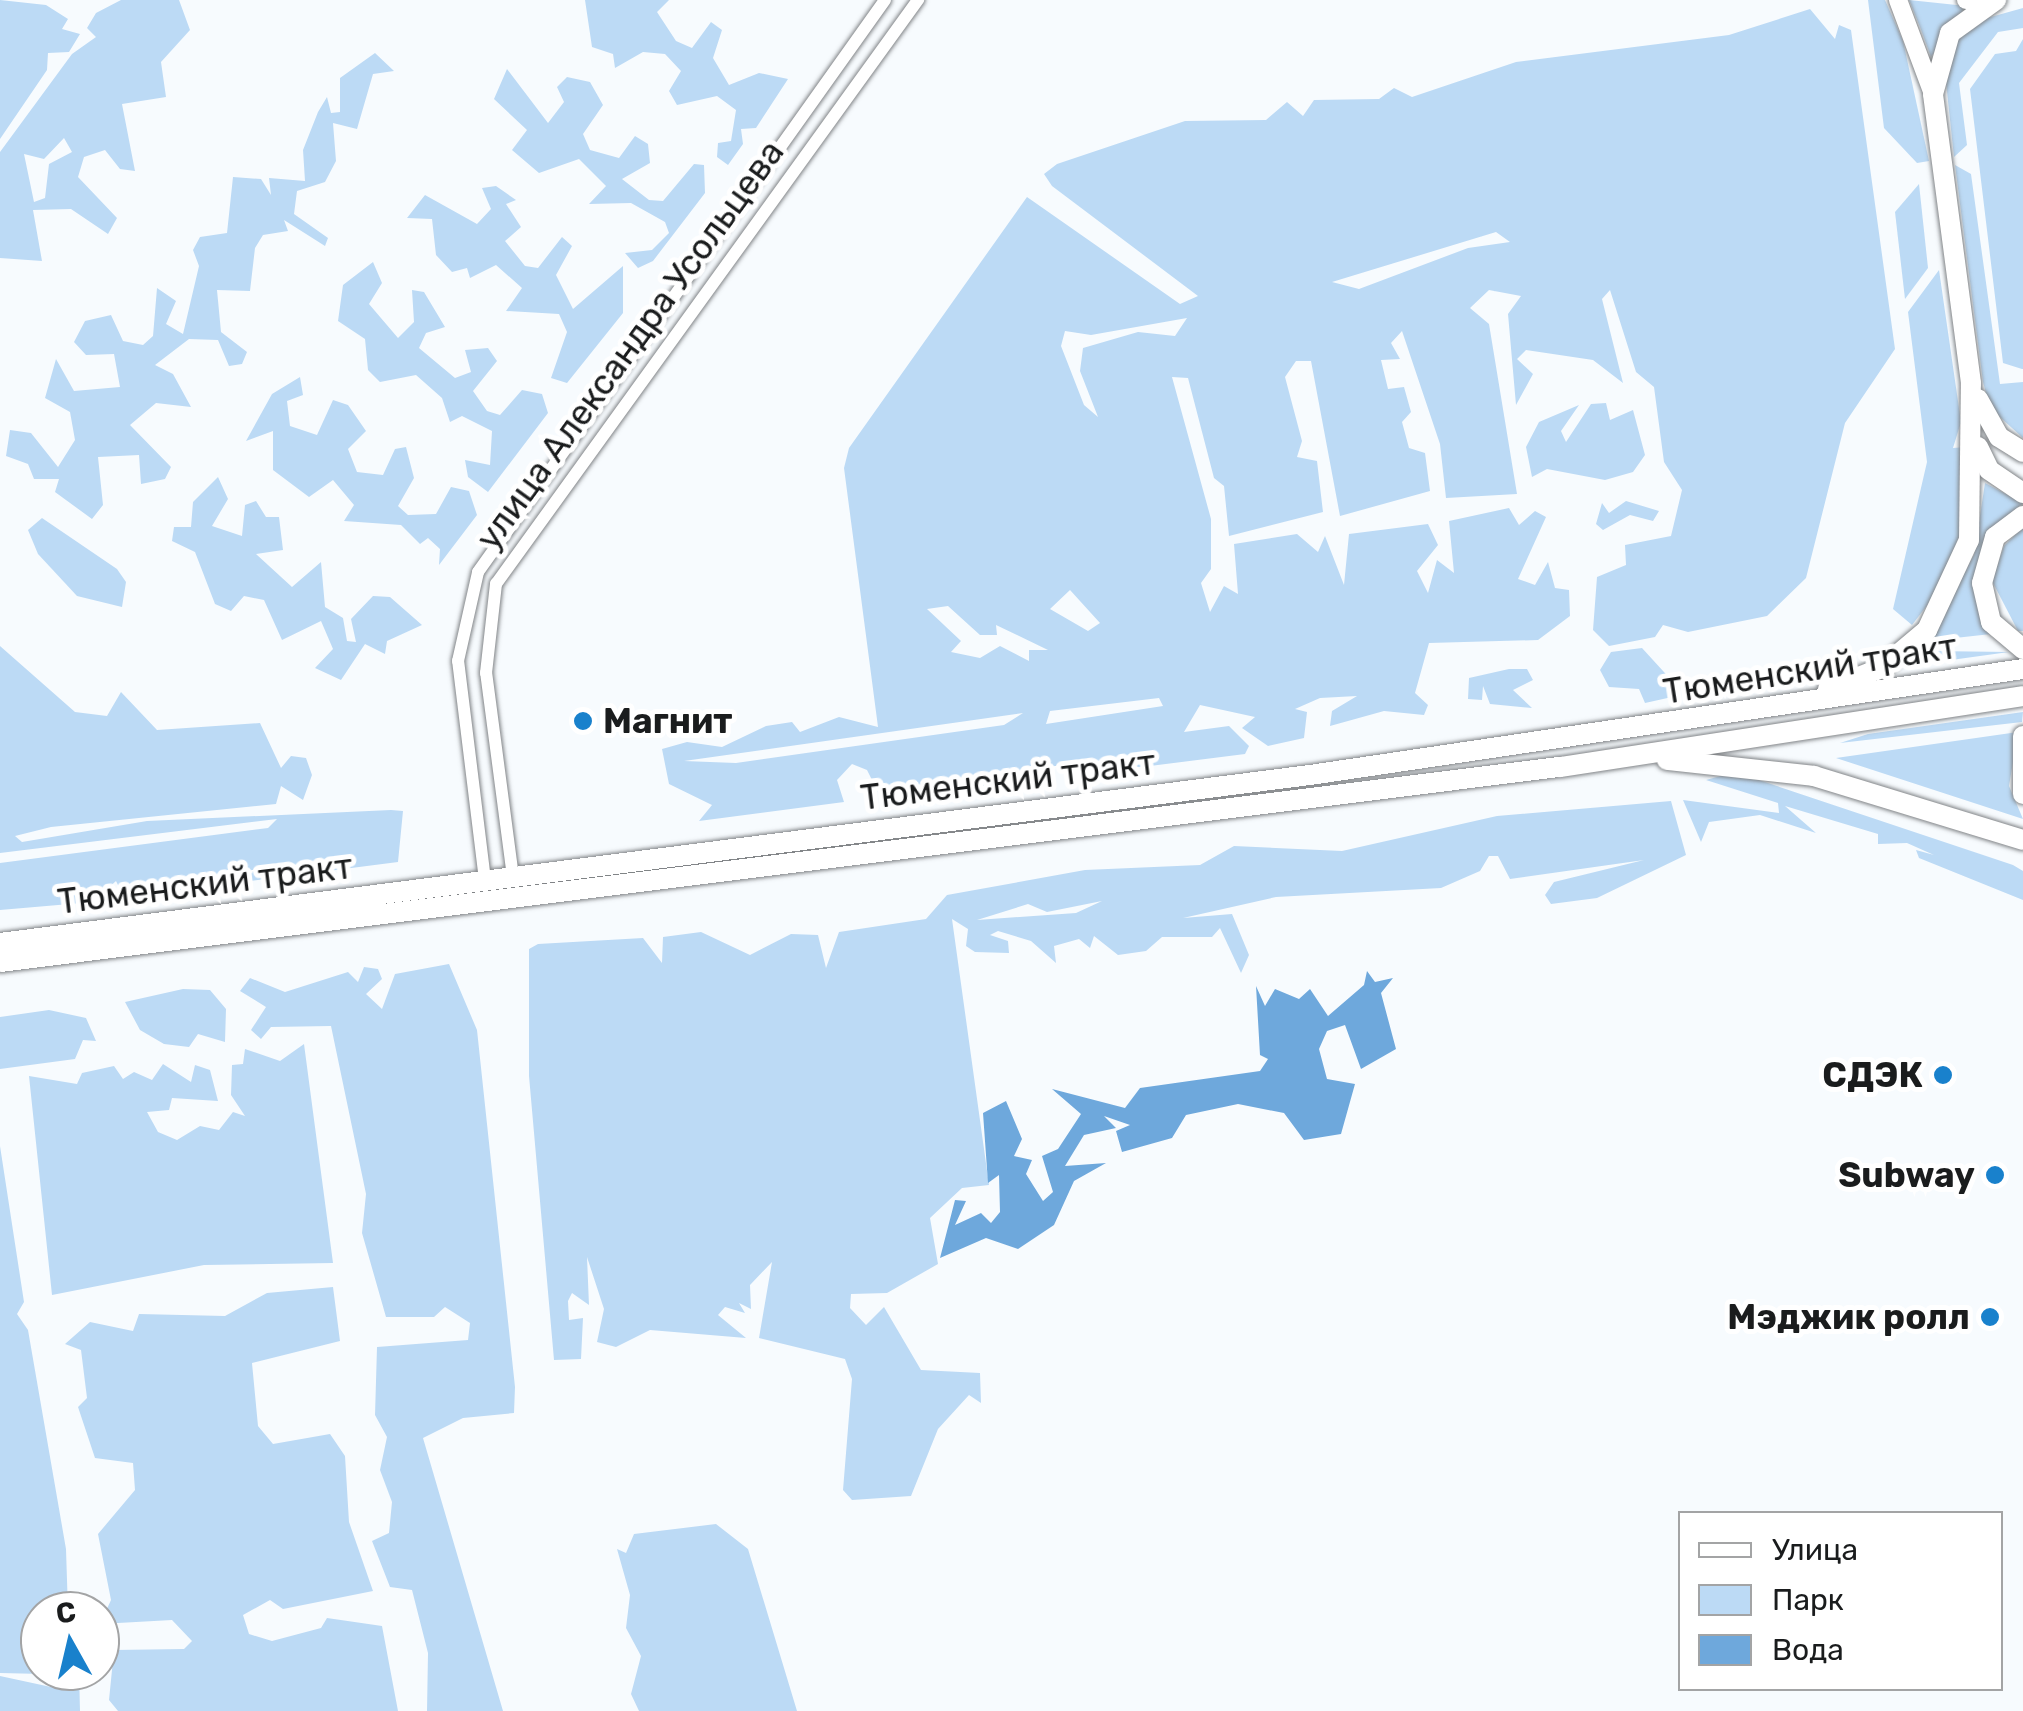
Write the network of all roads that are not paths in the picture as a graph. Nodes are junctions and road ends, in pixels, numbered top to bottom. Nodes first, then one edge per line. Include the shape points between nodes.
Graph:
1 (885, 0) edge
2 (918, 0) edge
3 (1898, 0) edge
4 (1966, 0) edge
5 (1977, 0) edge
6 (1996, 0) edge
7 (1934, 94) junction
8 (1971, 384) junction
9 (1974, 425) junction
10 (2023, 452) edge
11 (2023, 493) edge
12 (2023, 516) edge
13 (2023, 649) edge
14 (2023, 669) edge
15 (2023, 696) edge
16 (1768, 707) junction
17 (2023, 736) edge
18 (1560, 767) junction
19 (2023, 794) edge
20 (2023, 840) edge
21 (513, 877) junction
22 (485, 880) junction
23 (0, 943) edge
24 (0, 962) edge

1 - 22 street, улица Александра Усольцева via 478,572 458,661
2 - 21 street, улица Александра Усольцева via 496,584 486,672
3 - 7 main road
4 - 5 main road
6 - 7 main road via 1950,33
7 - 8 main road
8 - 9 main road
8 - 10 main road via 1999,437
9 - 11 main road via 1988,470
9 - 16 main road via 1969,540 1927,630 1882,668
12 - 13 main road via 1996,538 1982,582 1991,622
14 - 16 main road, Тюменский тракт
15 - 18 main road, Тюменский тракт
16 - 21 main road, Тюменский тракт
17 - 19 main road
18 - 20 main road via 1654,759 1773,769
18 - 24 main road, Тюменский тракт
21 - 22 main road, Тюменский тракт
22 - 23 main road, Тюменский тракт

